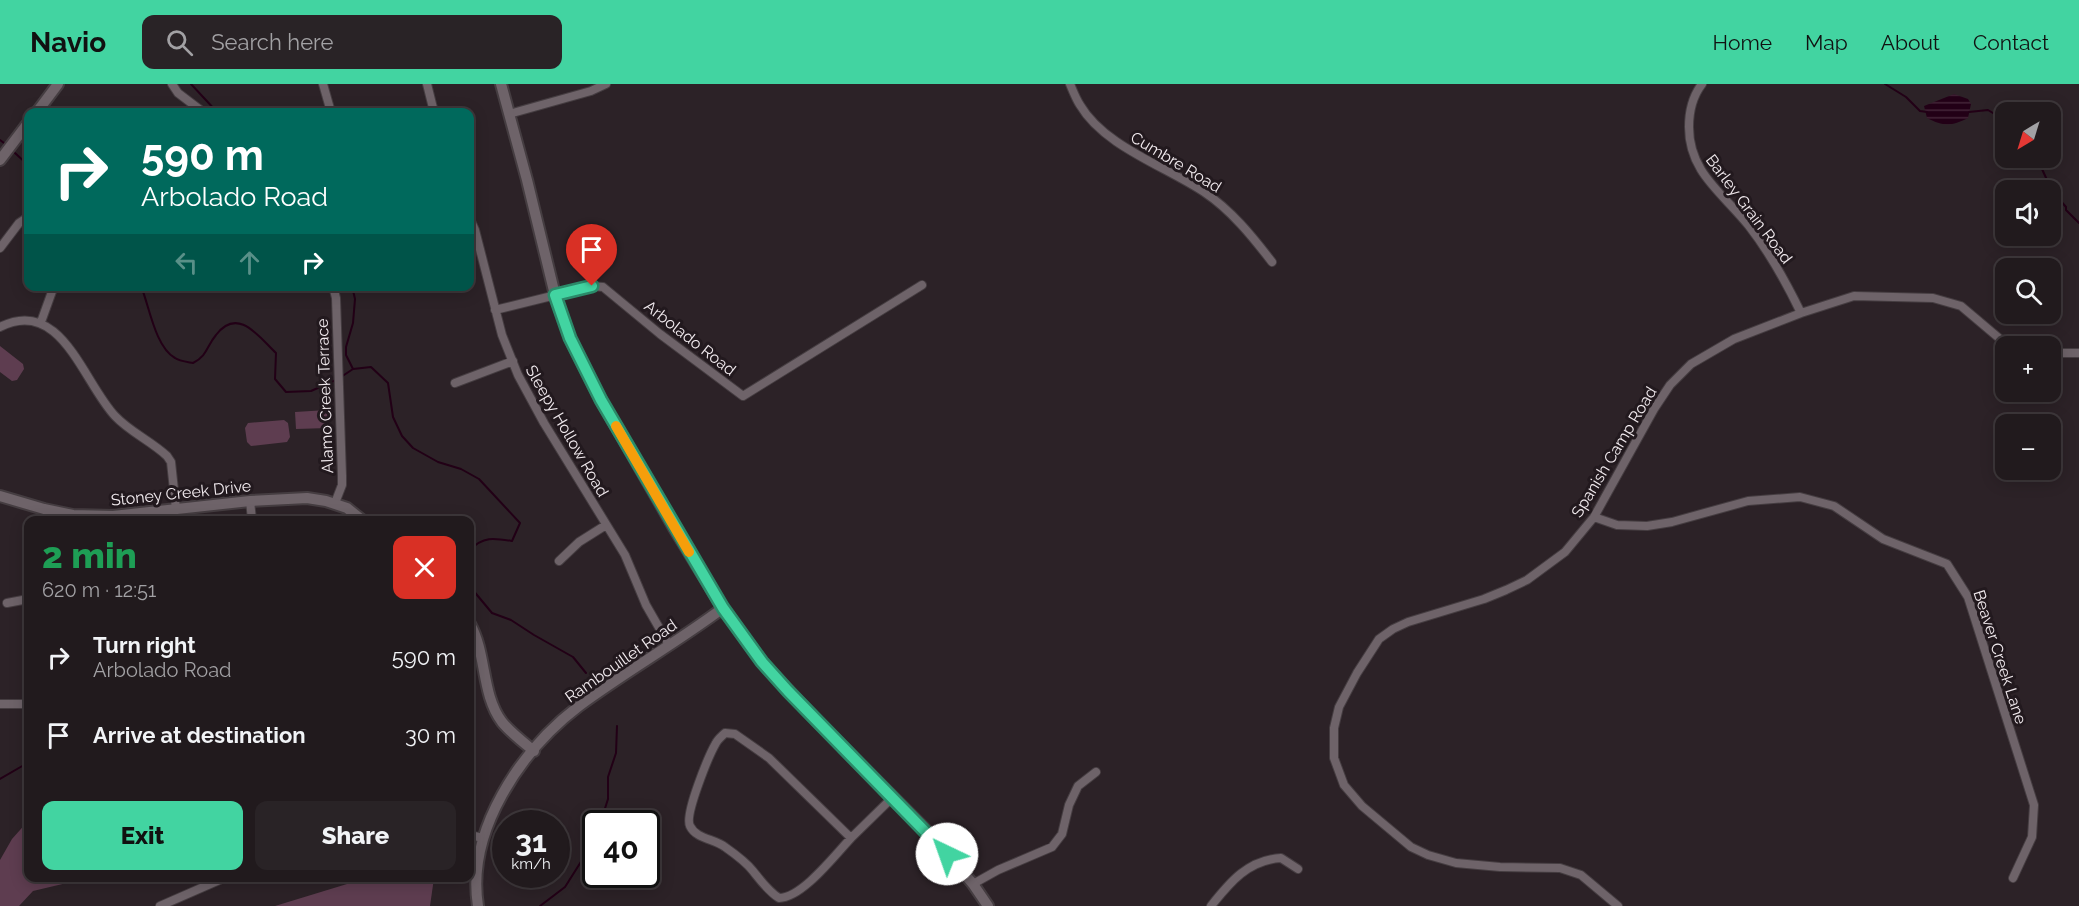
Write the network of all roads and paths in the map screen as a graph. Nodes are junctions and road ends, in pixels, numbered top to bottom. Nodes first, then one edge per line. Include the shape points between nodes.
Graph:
1 (58, 84) edge
2 (172, 84) edge
3 (323, 84) edge
4 (427, 84) edge
5 (501, 84) edge
6 (606, 84) edge
7 (1070, 84) edge
8 (1702, 84) edge
9 (39, 108) edge
10 (197, 108) edge
11 (330, 108) edge
12 (433, 108) edge
13 (509, 114) junction
14 (24, 128) edge
15 (0, 160) edge
16 (24, 220) edge
17 (474, 228) edge
18 (0, 248) edge
19 (1272, 261) dead end
20 (922, 285) dead end
21 (52, 291) edge
22 (334, 291) edge
23 (555, 295) junction
24 (495, 310) junction
25 (1801, 313) junction
26 (41, 322) junction
27 (0, 327) edge
28 (1997, 336) edge
29 (2061, 353) edge
30 (2079, 353) edge
31 (513, 361) junction
32 (456, 383) dead end
33 (0, 495) edge
34 (250, 501) junction
35 (335, 503) junction
36 (176, 509) junction
37 (162, 516) edge
38 (252, 516) edge
39 (357, 516) edge
40 (1594, 518) junction
41 (606, 525) junction
42 (559, 561) dead end
43 (24, 600) edge
44 (7, 603) dead end
45 (723, 608) junction
46 (474, 635) edge
47 (669, 645) junction
48 (0, 704) edge
49 (24, 704) edge
50 (534, 751) junction
51 (1096, 772) dead end
52 (893, 797) junction
53 (474, 836) edge
54 (483, 838) junction
55 (851, 838) junction
56 (1298, 869) dead end
57 (2013, 878) dead end
58 (215, 882) edge
59 (973, 884) junction
60 (160, 906) edge
61 (478, 906) edge
62 (988, 906) edge
63 (1211, 906) edge
64 (1618, 906) edge

1 - 9 street
2 - 10 street
3 - 11 street
4 - 12 street
5 - 13 street
6 - 13 street
7 - 19 street, Cumbre Road via 1094,124 1127,149 1204,192 1228,211
8 - 25 street, Barley Grain Road via 1689,116 1692,154 1776,263
13 - 23 street
14 - 15 street
16 - 18 street
17 - 24 street, Sleepy Hollow Road
20 - 23 street, Arbolado Road via 743,396 603,287
21 - 26 street
22 - 35 street, Alamo Creek Terrace via 342,476
23 - 24 street, Arbolado Road
23 - 45 street via 590,379
24 - 31 street, Sleepy Hollow Road
25 - 28 street, Spanish Camp Road via 1854,296 1933,298 1961,306
25 - 40 street, Spanish Camp Road via 1734,339 1691,364 1654,409
26 - 27 street via 26,319
26 - 36 street via 59,336 114,415 167,456
29 - 30 street
31 - 32 street
31 - 41 street, Sleepy Hollow Road via 544,423
33 - 37 street, Stoney Creek Drive via 73,515
34 - 35 street, Stoney Creek Drive via 307,498
34 - 36 street, Stoney Creek Drive
34 - 38 street
35 - 39 street, Stoney Creek Drive
36 - 37 street, Stoney Creek Drive
40 - 57 street, Beaver Creek Lane via 1617,525 1647,526 1748,501 1800,497 1834,506 1883,539 1947,564 1968,597 2034,805 2032,837
40 - 64 street, Spanish Camp Road via 1565,552 1527,580 1484,599 1408,621 1379,639 1339,707 1334,758 1344,785 1362,806 1411,847 1456,863 1560,868 1581,875
41 - 42 street
41 - 47 street, Sleepy Hollow Road
43 - 44 street
45 - 47 street, Rambouillet Road
45 - 52 street via 762,662
46 - 50 street via 496,713
47 - 50 street, Rambouillet Road via 577,708
48 - 49 street
50 - 54 street, Rambouillet Road via 500,797
51 - 59 street via 1078,786 1062,834 1052,847
52 - 55 street
52 - 59 street
53 - 54 street
54 - 61 street, Rambouillet Road via 476,889
55 - 55 street via 805,886 791,896 779,898 773,894 723,845 690,826 690,809 717,741 725,733 735,734 755,747
56 - 63 street via 1281,858 1257,863 1245,869
58 - 60 street
59 - 62 street

